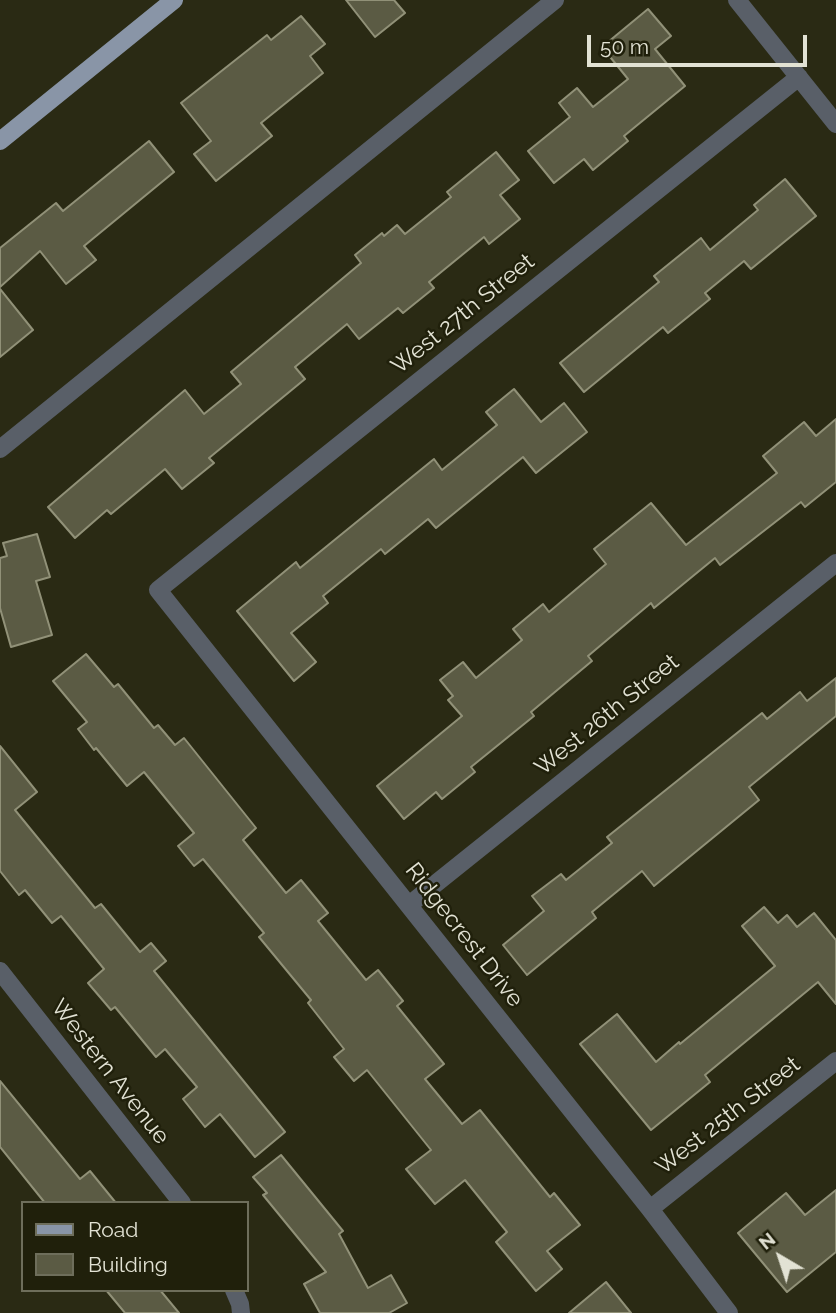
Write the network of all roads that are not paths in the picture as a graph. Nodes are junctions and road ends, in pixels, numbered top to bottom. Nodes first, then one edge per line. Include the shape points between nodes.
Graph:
1 (174, 0) edge
2 (555, 0) edge
3 (737, 0) edge
4 (799, 77) junction
5 (836, 124) edge
6 (0, 141) edge
7 (0, 449) edge
8 (836, 563) edge
9 (158, 590) joint
10 (409, 905) junction
11 (0, 971) edge
12 (836, 1061) edge
13 (180, 1201) edge
14 (650, 1209) junction
15 (235, 1292) edge
16 (241, 1313) edge
17 (729, 1313) edge

1 - 6 main road
2 - 7 street
3 - 4 street
4 - 5 street
4 - 9 street, West 27th Street
8 - 10 street, West 26th Street
9 - 10 street, Ridgecrest Drive
10 - 14 street, Ridgecrest Drive
11 - 13 street, Western Avenue
12 - 14 street, West 25th Street
14 - 17 street, Ridgecrest Drive
15 - 16 street

